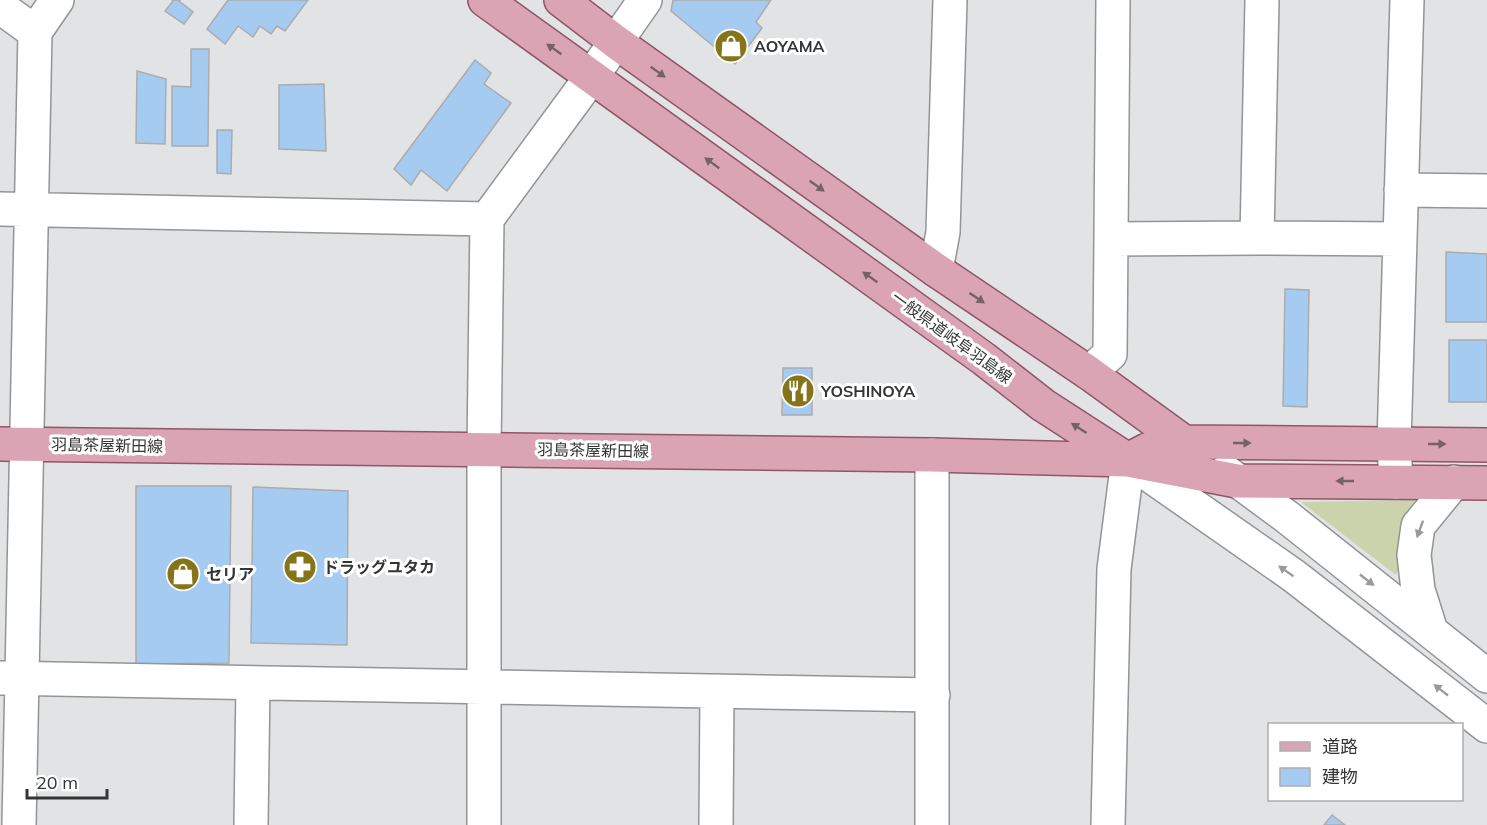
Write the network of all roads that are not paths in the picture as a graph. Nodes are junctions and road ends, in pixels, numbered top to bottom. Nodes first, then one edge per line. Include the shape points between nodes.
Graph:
1 (57, 0) edge
2 (485, 0) edge
3 (561, 0) edge
4 (645, 0) edge
5 (950, 0) edge
6 (1113, 0) edge
7 (1262, 0) edge
8 (1407, 0) edge
9 (0, 7) edge
10 (34, 33) junction
11 (616, 42) junction
12 (592, 76) junction
13 (1401, 190) junction
14 (1487, 191) edge
15 (15, 209) edge
16 (487, 219) junction
17 (1257, 238) junction
18 (1111, 239) junction
19 (1400, 239) junction
20 (936, 270) junction
21 (1089, 373) junction
22 (1184, 442) junction
23 (13, 444) edge
24 (1394, 444) junction
25 (1487, 444) edge
26 (484, 449) junction
27 (932, 455) junction
28 (1128, 460) junction
29 (1237, 481) junction
30 (1396, 482) junction
31 (1454, 482) junction
32 (1487, 483) edge
33 (1431, 631) junction
34 (1487, 676) edge
35 (10, 678) edge
36 (253, 683) junction
37 (485, 687) junction
38 (717, 691) junction
39 (933, 695) junction
40 (1487, 726) edge
41 (19, 825) edge
42 (252, 825) edge
43 (484, 825) edge
44 (716, 825) edge
45 (932, 825) edge
46 (1108, 825) edge

1 - 10 street
12 -> 2 main road, 一般県道岐阜羽島線
3 - 11 main road
4 - 11 street
5 - 20 street via 944,232
6 - 18 street
7 - 17 street
8 - 13 street
9 - 10 street
10 - 15 street
11 - 12 street
11 -> 20 main road
12 - 16 street
28 -> 12 main road, 一般県道岐阜羽島線 via 1043,405 984,358
13 - 14 street
13 - 19 street
15 - 16 street
15 - 23 street
16 - 26 street
17 - 18 street
17 - 19 street
18 - 21 street via 1110,354
19 - 24 street
20 -> 21 main road
21 - 22 main road
22 -> 24 main road
22 - 28 main road, 羽島茶屋新田線 via 1147,450
22 - 29 street
23 - 26 main road, 羽島茶屋新田線
23 - 35 street
24 -> 25 main road
24 - 30 street
26 - 27 main road, 羽島茶屋新田線
26 - 37 street
27 - 28 main road, 羽島茶屋新田線
27 - 39 street
28 - 29 main road, 一般県道岐阜羽島線
40 -> 28 street via 1294,576
28 - 46 street via 1114,569
30 -> 29 main road, 一般県道岐阜羽島線
29 -> 33 street
30 - 31 main road, 一般県道岐阜羽島線
31 - 32 main road, 一般県道岐阜羽島線
31 -> 33 street via 1418,526 1414,555 1418,590
33 - 34 street
35 - 36 street
35 - 41 street
36 - 37 street
36 - 42 street
37 - 38 street
37 - 43 street
38 - 39 street
38 - 44 street
39 - 45 street

